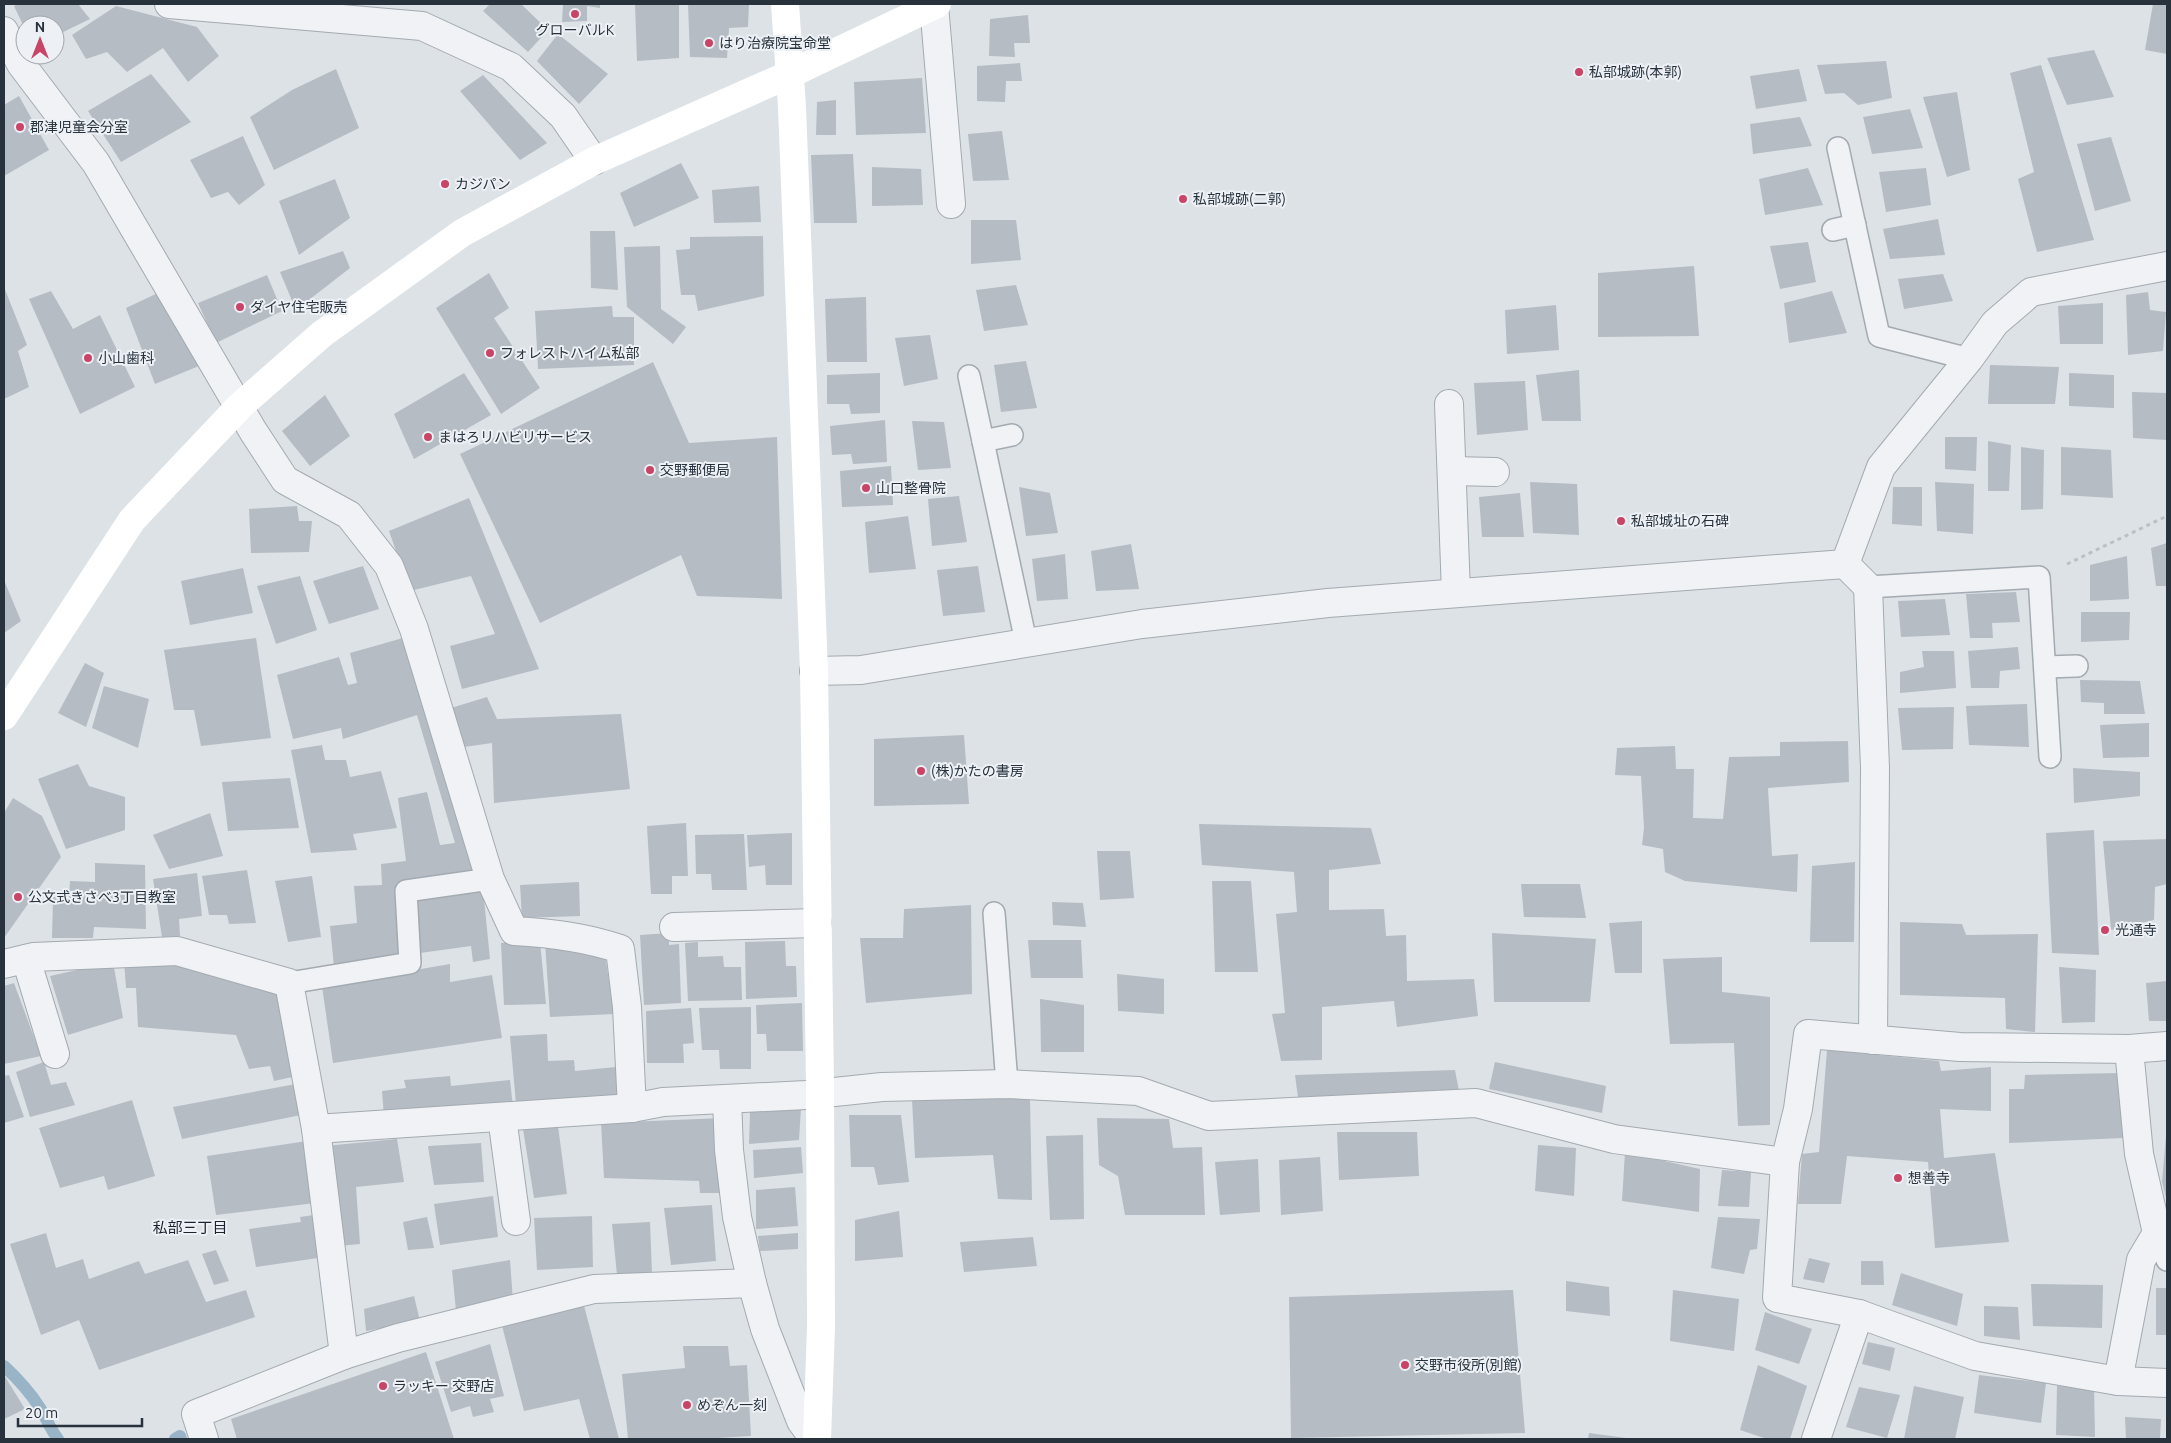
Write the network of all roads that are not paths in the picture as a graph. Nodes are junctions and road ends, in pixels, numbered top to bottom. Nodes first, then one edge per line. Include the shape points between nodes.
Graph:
1 (169, 4) edge
2 (785, 4) edge
3 (936, 4) edge
4 (243, 7) edge
5 (4, 31) edge
6 (788, 75) junction
7 (1838, 148) dead end
8 (594, 161) junction
9 (951, 204) dead end
10 (1855, 225) junction
11 (1833, 230) dead end
12 (2167, 266) edge
13 (1969, 359) junction
14 (969, 376) dead end
15 (1450, 404) dead end
16 (240, 406) junction
17 (1012, 434) dead end
18 (983, 441) junction
19 (1452, 471) junction
20 (1495, 472) dead end
21 (1845, 564) junction
22 (1868, 587) junction
23 (1456, 593) junction
24 (1026, 642) junction
25 (2077, 666) dead end
26 (2045, 667) junction
27 (814, 671) junction
28 (4, 716) edge
29 (2050, 757) dead end
30 (490, 879) junction
31 (994, 913) dead end
32 (817, 923) junction
33 (674, 927) dead end
34 (15, 961) edge
35 (289, 984) junction
36 (1873, 1040) junction
37 (2167, 1046) edge
38 (2129, 1049) junction
39 (55, 1054) dead end
40 (1007, 1084) junction
41 (820, 1093) junction
42 (727, 1099) junction
43 (632, 1108) junction
44 (502, 1117) junction
45 (316, 1129) junction
46 (1785, 1162) junction
47 (516, 1221) dead end
48 (2157, 1233) junction
49 (2167, 1260) edge
50 (752, 1283) junction
51 (1859, 1314) junction
52 (344, 1355) junction
53 (2118, 1382) junction
54 (2167, 1383) edge
55 (204, 1439) edge
56 (816, 1439) edge
57 (1816, 1439) edge

1 - 4 street
2 - 6 street
3 - 6 street
3 - 9 street
4 - 8 street via 422,26 511,67 563,116
5 - 16 street via 21,64 96,163
6 - 8 street
6 - 27 street via 792,106
7 - 10 lane
8 - 16 street via 462,233 322,334
10 - 11 lane
10 - 13 lane via 1879,336
12 - 13 street via 2031,292 1995,323
13 - 21 street via 1881,467
14 - 18 lane
15 - 19 street
16 - 28 street via 132,520
16 - 30 street via 285,480 349,516 389,566 414,629
17 - 18 lane
18 - 24 lane
19 - 20 street
19 - 23 street
21 - 22 street
21 - 23 street
22 - 26 lane via 2039,577
22 - 36 street via 1875,768
23 - 24 street via 1328,603 1142,624
24 - 27 street via 861,670
25 - 26 lane
26 - 29 lane
27 - 32 street
30 - 35 lane via 406,891 410,963
30 - 43 street via 514,931 561,934 595,940 620,949 627,1007
31 - 40 lane
32 - 33 street
32 - 41 street
34 - 35 street via 177,950
34 - 39 street
35 - 45 street
36 - 38 street via 1960,1047
36 - 46 street via 1808,1034 1798,1109
37 - 38 street
38 - 48 street via 2139,1154
40 - 41 street via 882,1087
40 - 46 street via 1138,1090 1209,1116 1476,1103 1614,1139
41 - 42 street
41 - 56 street via 820,1327
42 - 43 street via 663,1102
42 - 50 street via 737,1218
43 - 44 street
44 - 45 street
44 - 47 street
45 - 52 street
46 - 51 street via 1777,1298
48 - 49 lane
48 - 53 street via 2141,1260
50 - 52 street via 594,1289 398,1338
50 - 56 street via 765,1329 797,1412
51 - 53 street via 1975,1356
51 - 57 street
52 - 55 street via 196,1414
53 - 54 street

